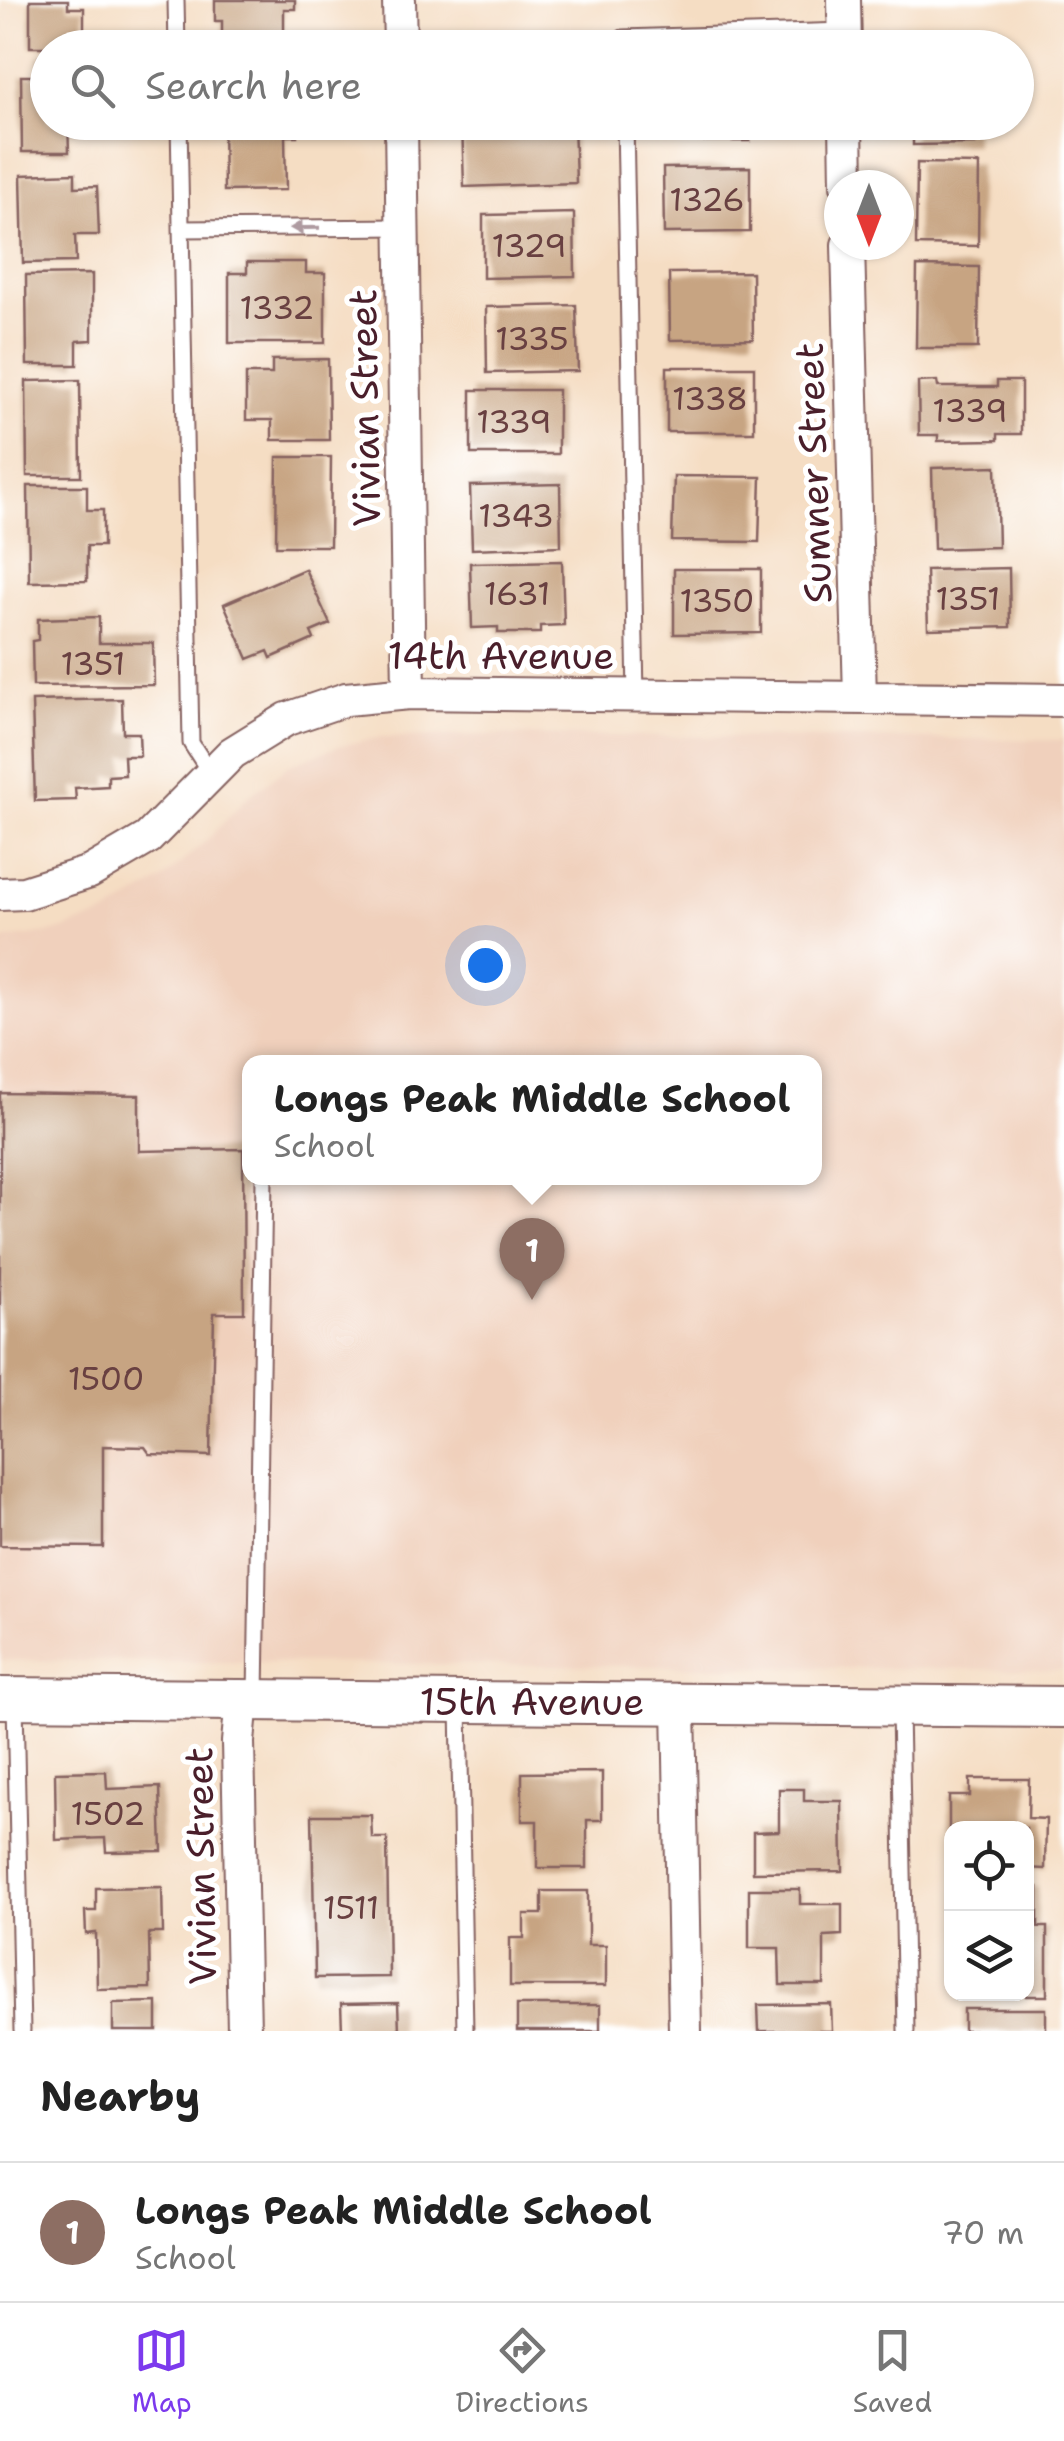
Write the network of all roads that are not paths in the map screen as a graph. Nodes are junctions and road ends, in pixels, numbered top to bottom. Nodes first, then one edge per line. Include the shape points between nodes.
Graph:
1 (176, 0) edge
2 (399, 0) edge
3 (844, 26) edge
4 (177, 30) edge
5 (400, 30) edge
6 (770, 30) edge
7 (179, 140) edge
8 (400, 140) edge
9 (624, 140) edge
10 (846, 140) edge
11 (847, 170) edge
12 (402, 227) junction
13 (181, 229) junction
14 (848, 260) edge
15 (409, 693) junction
16 (636, 696) junction
17 (860, 698) junction
18 (1064, 700) edge
19 (211, 774) junction
20 (0, 894) edge
21 (264, 1185) edge
22 (8, 1698) edge
23 (249, 1700) junction
24 (459, 1701) junction
25 (679, 1703) junction
26 (900, 1705) junction
27 (1064, 1707) edge
28 (22, 2031) edge
29 (244, 2031) edge
30 (466, 2031) edge
31 (685, 2031) edge
32 (906, 2031) edge

1 - 4 lane
2 - 5 street
3 - 6 lane
7 - 13 lane
8 - 12 street, Vivian Street
9 - 16 lane
10 - 11 street
12 -> 13 lane
12 - 15 street, Vivian Street
13 - 19 lane via 192,743
14 - 17 street, Sumner Street
15 - 16 street, 14th Avenue
15 - 19 street, 14th Avenue via 346,699 287,719
16 - 17 street, 14th Avenue
17 - 18 street, 14th Avenue
19 - 20 street, 14th Avenue via 148,838 90,872
21 - 23 lane
22 - 23 street, 15th Avenue
22 - 28 lane
23 - 24 street, 15th Avenue
23 - 29 street, Vivian Street via 238,1742
24 - 25 street, 15th Avenue
24 - 30 lane
25 - 26 street, 15th Avenue
25 - 31 street
26 - 27 street, 15th Avenue
26 - 32 lane

